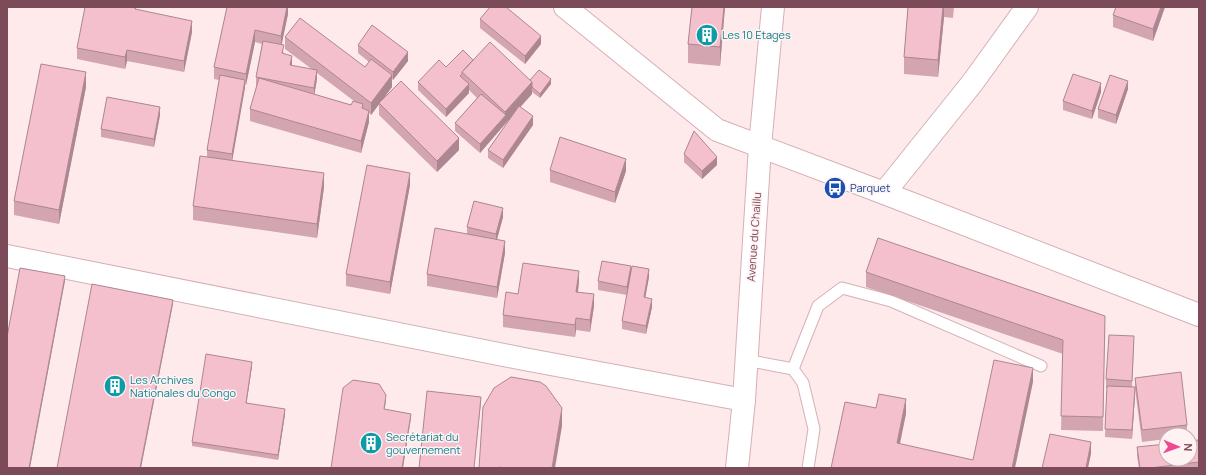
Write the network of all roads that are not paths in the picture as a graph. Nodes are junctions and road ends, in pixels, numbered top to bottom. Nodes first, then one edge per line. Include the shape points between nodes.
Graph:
1 (565, 7) edge
2 (773, 7) edge
3 (1027, 7) edge
4 (760, 146) junction
5 (884, 193) junction
6 (7, 256) edge
7 (1199, 315) edge
8 (746, 360) junction
9 (1040, 366) dead end
10 (793, 369) junction
11 (744, 400) junction
12 (737, 468) edge
13 (808, 468) edge

1 - 4 street via 717,130
2 - 4 street, Avenue du Chaillu
3 - 5 street via 973,82
4 - 5 street
4 - 8 street, Avenue du Chaillu
5 - 7 street
6 - 11 street
8 - 10 lane
8 - 11 street, Avenue du Chaillu
9 - 10 lane via 891,301 842,288 818,306
10 - 13 lane via 803,383 814,429
11 - 12 street, Avenue du Chaillu

